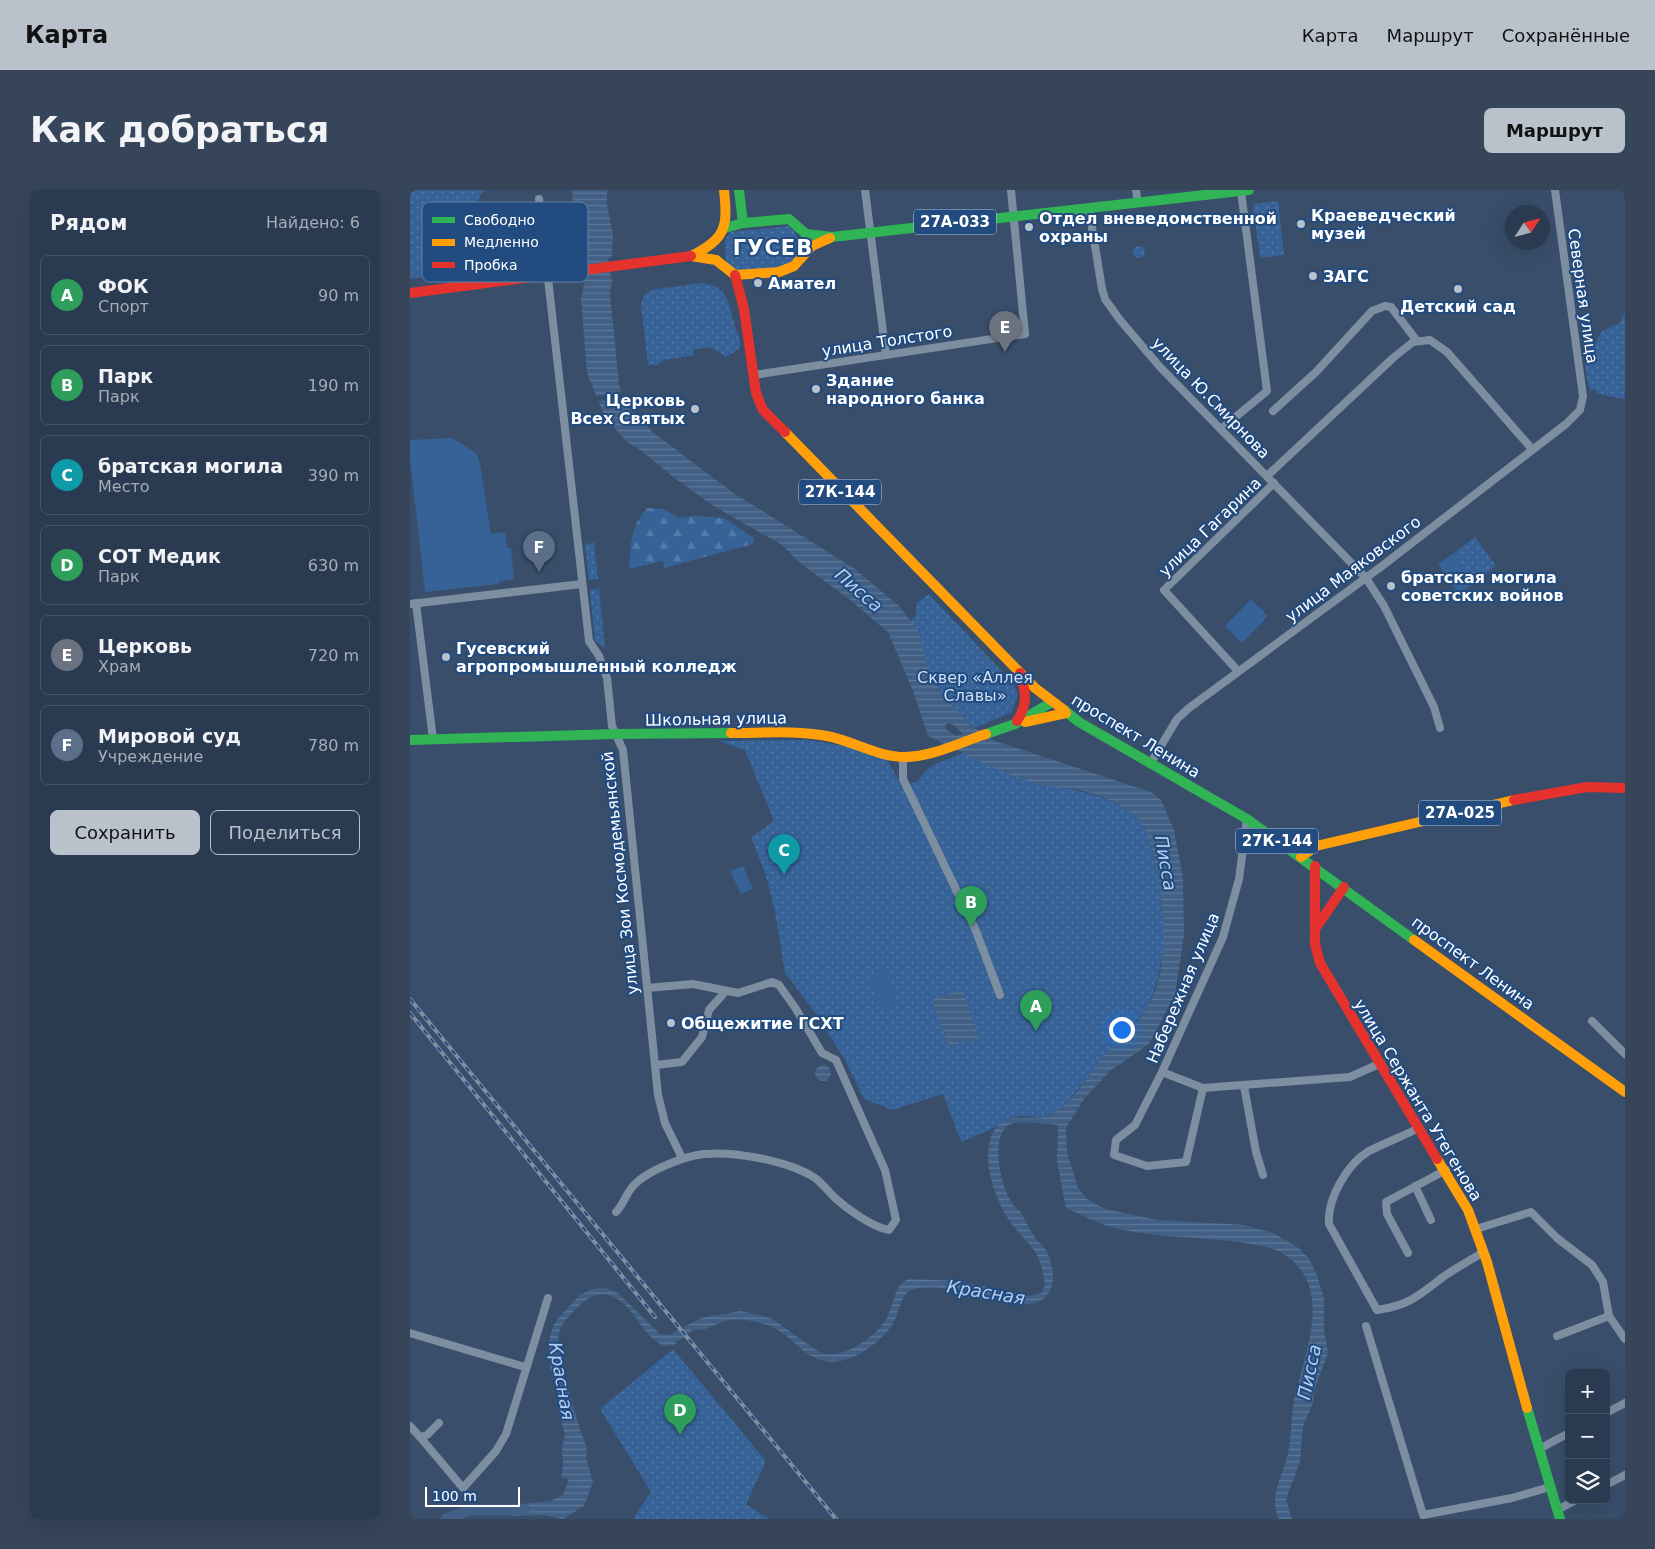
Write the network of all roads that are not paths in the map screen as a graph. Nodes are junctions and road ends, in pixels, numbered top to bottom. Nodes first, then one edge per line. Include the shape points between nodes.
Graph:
1 (724, 190) edge
2 (739, 190) edge
3 (865, 190) edge
4 (1011, 190) edge
5 (1136, 190) edge
6 (1245, 190) edge
7 (1555, 190) edge
8 (1138, 203) junction
9 (1089, 209) junction
10 (1014, 215) junction
11 (743, 223) junction
12 (800, 228) junction
13 (871, 231) junction
14 (723, 232) junction
15 (832, 237) junction
16 (805, 254) junction
17 (691, 256) junction
18 (725, 266) junction
19 (588, 271) edge
20 (735, 275) junction
21 (747, 275) junction
22 (486, 282) edge
23 (549, 282) edge
24 (410, 293) edge
25 (744, 309) junction
26 (1418, 341) junction
27 (886, 355) junction
28 (754, 375) junction
29 (1583, 405) joint
30 (1272, 411) dead end
31 (1221, 429) junction
32 (1532, 449) junction
33 (1267, 476) junction
34 (1274, 483) junction
35 (1366, 578) junction
36 (582, 584) junction
37 (413, 604) edge
38 (1238, 671) junction
39 (1020, 673) junction
40 (1052, 702) junction
41 (1066, 713) junction
42 (1014, 724) junction
43 (1440, 728) dead end
44 (615, 734) junction
45 (432, 739) junction
46 (410, 740) edge
47 (903, 757) junction
48 (1150, 764) junction
49 (1625, 788) edge
50 (1247, 819) junction
51 (1301, 857) junction
52 (1314, 866) junction
53 (1344, 888) junction
54 (1315, 929) junction
55 (647, 988) junction
56 (725, 992) junction
57 (1000, 995) dead end
58 (1592, 1021) dead end
59 (1625, 1054) edge
60 (1381, 1063) junction
61 (655, 1065) junction
62 (1162, 1072) junction
63 (1244, 1086) junction
64 (1203, 1088) junction
65 (1625, 1092) edge
66 (1420, 1128) junction
67 (682, 1158) junction
68 (1446, 1170) junction
69 (1263, 1175) dead end
70 (1415, 1186) junction
71 (616, 1212) dead end
72 (1431, 1220) dead end
73 (1476, 1229) junction
74 (1484, 1252) junction
75 (1408, 1253) dead end
76 (548, 1298) dead end
77 (1609, 1316) junction
78 (1366, 1326) dead end
79 (410, 1333) edge
80 (1557, 1336) dead end
81 (1625, 1339) edge
82 (525, 1367) junction
83 (1625, 1403) edge
84 (1610, 1411) edge
85 (440, 1423) dead end
86 (410, 1426) edge
87 (1565, 1435) edge
88 (420, 1437) junction
89 (1539, 1449) junction
90 (1625, 1475) edge
91 (1610, 1483) edge
92 (1550, 1487) junction
93 (1571, 1504) edge
94 (1558, 1515) edge

1 - 14 main road via 727,216
2 - 11 main road
3 - 13 street
4 - 10 street
5 - 8 street
6 - 8 main road, 27А-033
6 - 31 street via 1267,391
7 - 29 street, Северная улица
8 - 9 main road, 27А-033
9 - 10 main road, 27А-033
9 - 31 street, улица Ю.Смирнова via 1106,299 1155,361
10 - 13 main road, 27А-033
10 - 27 street, улица Толстого via 1025,334
11 - 12 main road via 789,219
11 - 14 main road
12 - 15 main road via 809,235
12 - 16 main road
13 - 15 main road, 27А-033
13 - 27 street
14 - 17 main road via 705,249
14 - 18 main road via 720,245
15 - 16 main road via 812,246
16 - 21 main road via 800,262 786,269
17 - 18 main road via 716,260
17 - 19 main road
18 - 20 main road
20 - 21 main road
20 - 25 main road, проспект Ленина / 27К-144
21 - 25 main road, проспект Ленина / 27К-144
22 - 24 main road
23 - 36 street, улица Зои Космодемьянской
25 - 28 main road, проспект Ленина / 27К-144
26 - 30 street via 1395,311 1380,307
26 - 32 street via 1430,340 1447,352
26 - 33 street via 1393,358
27 - 28 street, улица Толстого
28 - 39 main road, проспект Ленина / 27К-144 via 758,402 770,418
29 - 32 street, улица Маяковского via 1566,424
31 - 33 street, улица Ю.Смирнова
32 - 35 street, улица Маяковского
33 - 34 street, улица Ю.Смирнова
34 - 35 street, улица Ю.Смирнова
34 - 38 street, улица Гагарина via 1164,590
35 - 38 street, улица Маяковского
35 - 43 street, улица Ю.Смирнова via 1384,606 1434,707
36 - 37 street
36 - 44 street, улица Зои Космодемьянской via 589,641 607,678
37 - 45 street
38 - 48 street, улица Маяковского via 1177,719
39 - 40 main road, проспект Ленина / 27К-144
39 - 42 main road via 1027,703
40 - 41 main road, проспект Ленина / 27К-144
40 - 42 main road, Школьная улица
41 - 42 main road, Школьная улица
41 - 48 main road, проспект Ленина / 27К-144
42 - 47 main road, Школьная улица via 920,756
44 - 45 main road, Школьная улица
44 - 47 main road, Школьная улица via 795,733 827,736
44 - 55 street, улица Зои Космодемьянской via 623,750
45 - 46 main road, Школьная улица
47 - 57 street via 903,779 976,930
48 - 50 main road, проспект Ленина / 27К-144
49 - 51 main road, 27А-025 via 1587,787 1550,792 1316,846
50 - 51 main road, проспект Ленина / 27К-144
50 - 62 street, Набережная улица via 1239,880 1223,937
51 - 52 main road, проспект Ленина / 27К-144
52 - 53 main road, проспект Ленина / 27К-144
52 - 54 main road, улица Сержанта Утегенова
53 - 54 main road
53 - 65 main road, проспект Ленина / 27К-144
54 - 60 main road, улица Сержанта Утегенова via 1320,962
55 - 56 street via 693,984
55 - 61 street, улица Зои Космодемьянской
56 - 61 street via 709,1010 702,1037 682,1062
56 - 67 street via 738,993 772,982 779,985 822,1052 836,1060 885,1170 896,1220 889,1230 874,1226 836,1199 815,1179 788,1165 746,1156 706,1154
58 - 59 street
60 - 63 street via 1350,1077
60 - 66 main road, улица Сержанта Утегенова
61 - 67 street, улица Зои Космодемьянской via 665,1122
62 - 64 street
62 - 64 street, Набережная улица via 1135,1125 1116,1140 1114,1155 1147,1166 1186,1162
63 - 64 street
63 - 69 street
66 - 68 main road, улица Сержанта Утегенова
66 - 74 street via 1360,1158 1332,1199 1329,1224 1377,1310 1412,1301
67 - 71 street via 635,1184
68 - 70 street
68 - 73 main road, улица Сержанта Утегенова
70 - 72 street
70 - 75 street via 1386,1202 1387,1214
73 - 74 main road, улица Сержанта Утегенова
73 - 77 street via 1531,1212 1557,1238 1592,1265 1603,1282
74 - 89 main road, улица Сержанта Утегенова
76 - 82 street
77 - 80 street
77 - 81 street
78 - 92 street via 1424,1515
79 - 82 street
82 - 88 street via 506,1434 496,1451 463,1488
83 - 84 street
85 - 88 street
86 - 88 street
87 - 89 street
89 - 92 main road, улица Сержанта Утегенова
90 - 91 street
92 - 94 main road, улица Сержанта Утегенова
93 - 94 street

